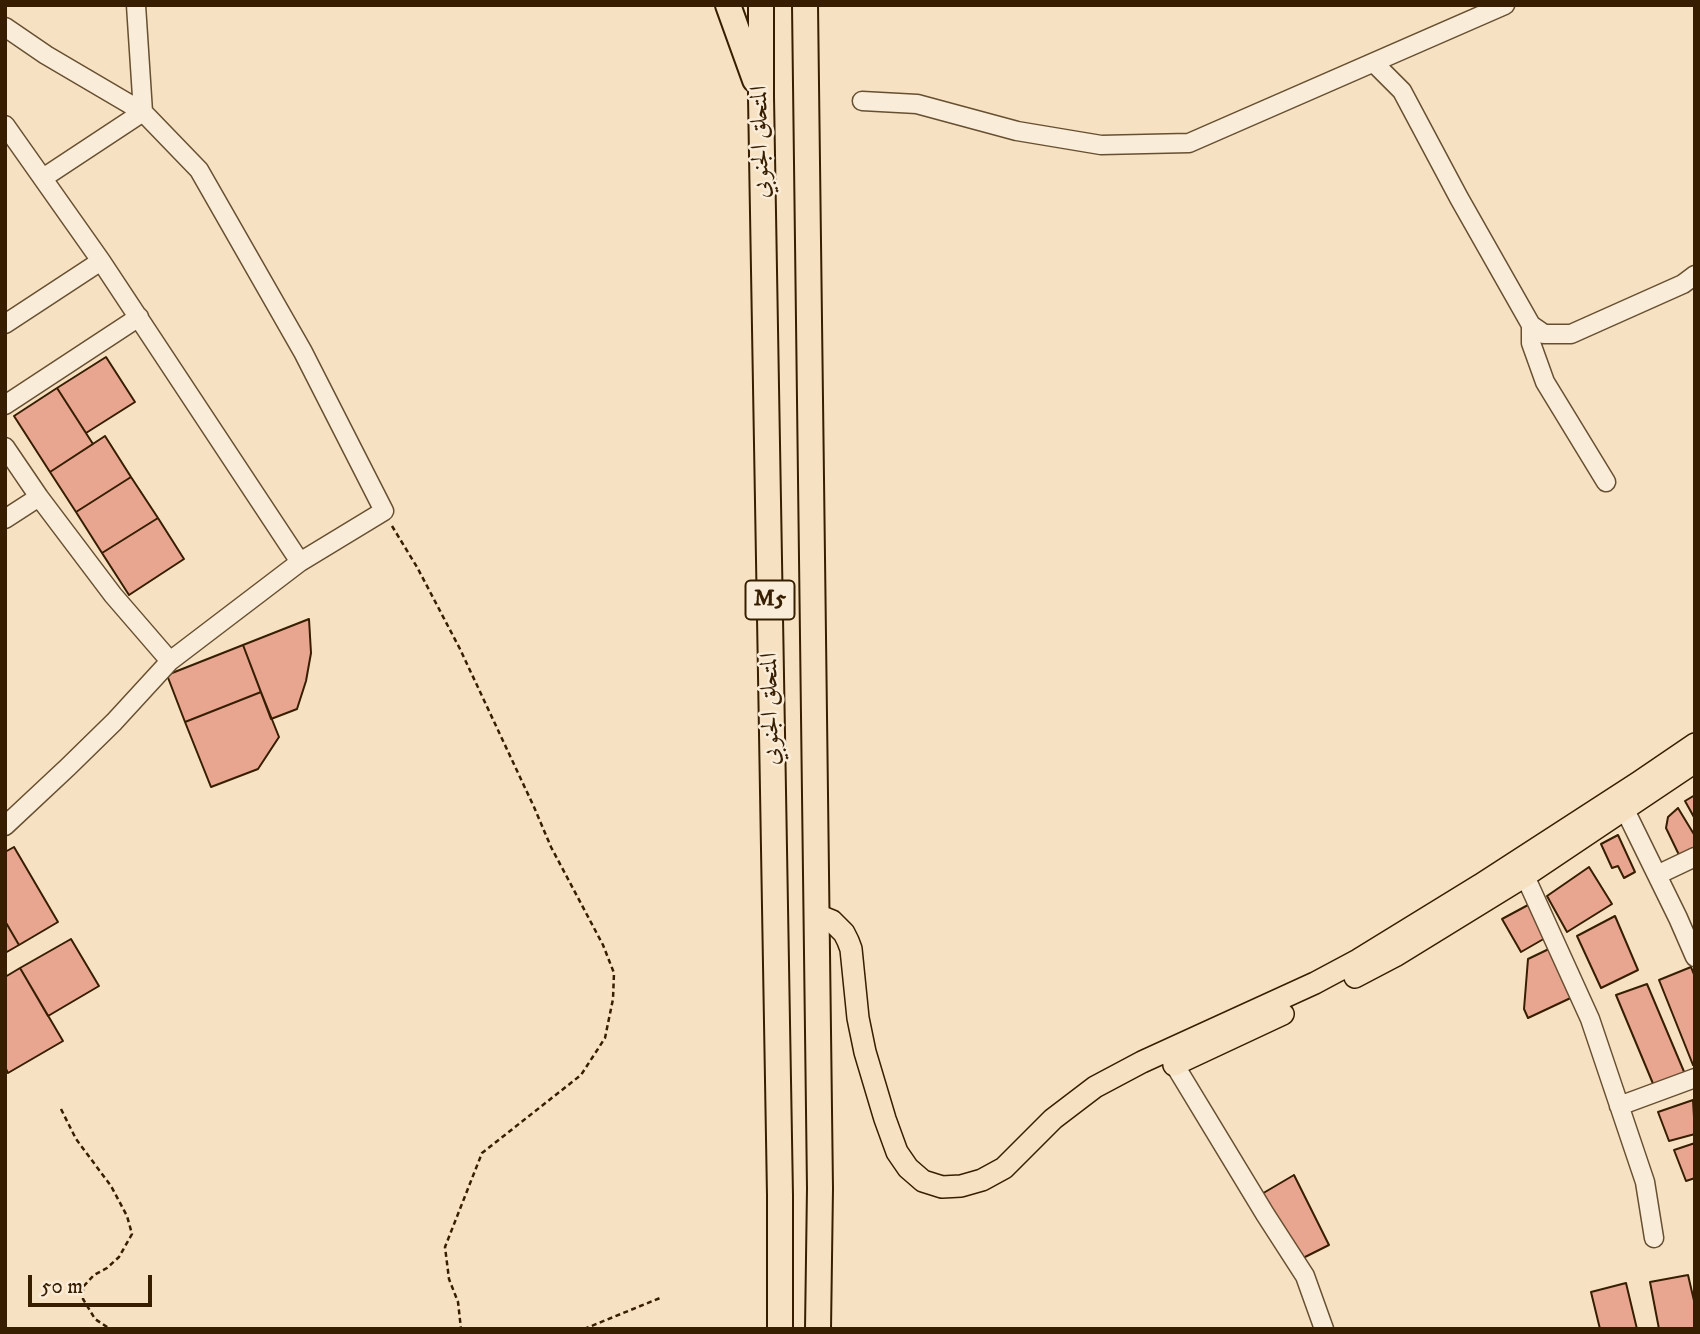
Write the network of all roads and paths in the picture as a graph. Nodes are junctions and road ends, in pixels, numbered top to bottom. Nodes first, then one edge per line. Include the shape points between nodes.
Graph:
1 (136, 5) edge
2 (728, 5) edge
3 (761, 5) edge
4 (805, 5) edge
5 (1499, 6) edge
6 (5, 27) edge
7 (1374, 63) junction
8 (761, 97) junction
9 (862, 100) dead end
10 (143, 112) junction
11 (5, 125) edge
12 (43, 178) junction
13 (101, 261) junction
14 (1695, 275) edge
15 (139, 317) junction
16 (5, 324) edge
17 (1531, 326) junction
18 (5, 405) edge
19 (5, 447) edge
20 (1606, 482) dead end
21 (39, 497) junction
22 (384, 511) junction
23 (5, 519) edge
24 (300, 562) junction
25 (170, 661) junction
26 (1695, 744) edge
27 (1695, 762) edge
28 (1625, 810) junction
29 (5, 826) edge
30 (1695, 857) edge
31 (1657, 875) junction
32 (1525, 876) junction
33 (817, 915) junction
34 (1695, 957) edge
35 (1170, 1058) junction
36 (1695, 1078) edge
37 (1619, 1106) junction
38 (61, 1109) dead end
39 (1654, 1238) dead end
40 (660, 1298) dead end
41 (110, 1329) edge
42 (461, 1329) edge
43 (583, 1329) edge
44 (780, 1329) edge
45 (818, 1329) edge
46 (1324, 1329) edge

1 - 10 street
2 - 8 highway
3 - 8 highway, المتحلق الجنوبي / M5
4 - 33 highway, المتحلق الجنوبي / M5
5 - 7 street
6 - 10 street
7 - 9 street via 1189,143 1101,145 1017,131 918,104
7 - 17 street via 1402,91
8 - 44 highway, المتحلق الجنوبي / M5
10 - 12 street
10 - 22 street via 199,170 303,352
11 - 12 street
12 - 13 street
13 - 15 street
13 - 16 street
14 - 17 street via 1571,334 1544,334
15 - 18 street
15 - 24 street
17 - 20 street via 1531,343 1545,382
19 - 21 street
21 - 23 street
21 - 25 street
22 - 24 street
22 - 42 path via 460,649 614,973 605,1038 581,1075 482,1153 445,1247
24 - 25 street
25 - 29 street via 114,722
26 - 35 main road via 1492,878 1357,960
27 - 28 main road
28 - 31 street
28 - 32 main road
30 - 31 street
31 - 34 street
32 - 35 main road via 1374,967 1286,1013
32 - 37 street via 1590,1020
33 - 35 main road via 832,921 848,941 865,1052 897,1152 908,1168 932,1185 961,1186 993,1175 1073,1102 1118,1073
33 - 45 highway, المتحلق الجنوبي / M5
35 - 46 street via 1305,1276
36 - 37 street
37 - 39 street via 1645,1182
38 - 41 path via 76,1139 111,1186 132,1234 119,1257 83,1287 83,1299 95,1319
40 - 43 path

